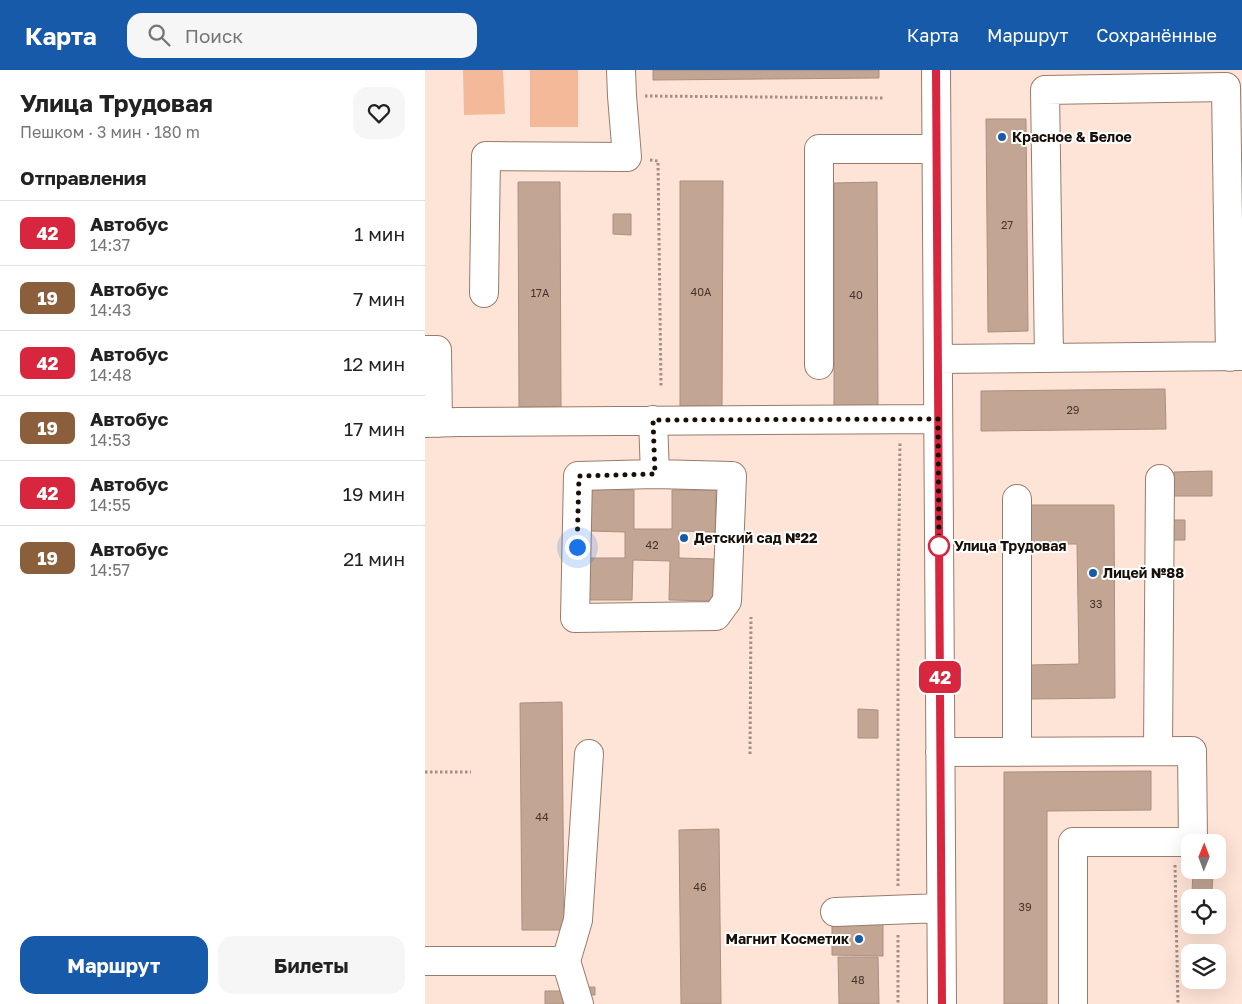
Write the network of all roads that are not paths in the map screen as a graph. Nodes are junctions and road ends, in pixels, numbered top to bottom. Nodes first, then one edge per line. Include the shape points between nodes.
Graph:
1 (936, 70) edge
2 (621, 83) edge
3 (936, 149) junction
4 (484, 293) dead end
5 (425, 350) edge
6 (1236, 357) edge
7 (1049, 358) junction
8 (938, 359) junction
9 (819, 365) dead end
10 (938, 419) junction
11 (653, 420) junction
12 (431, 423) edge
13 (655, 474) junction
14 (1160, 480) dead end
15 (1017, 499) dead end
16 (1158, 751) junction
17 (940, 752) junction
18 (1017, 752) junction
19 (589, 754) dead end
20 (941, 908) junction
21 (835, 912) dead end
22 (425, 961) edge
23 (566, 961) junction
24 (579, 1004) edge
25 (942, 1004) edge
26 (1073, 1004) edge

1 - 3 street
2 - 4 street via 627,157 486,156
3 - 8 street
3 - 9 street via 819,150
5 - 12 street via 437,350
6 - 7 street
6 - 7 street via 1226,87 1045,90
7 - 8 street
8 - 10 street
10 - 11 street
10 - 17 street
11 - 12 street
11 - 13 street
13 - 13 street via 579,476 575,618 716,616 727,601 732,476
14 - 16 street
15 - 18 street
16 - 18 street
16 - 26 street via 1192,751 1193,842 1073,842
17 - 18 street
17 - 20 street
19 - 23 street via 578,920
20 - 21 street
20 - 25 street
22 - 23 street
23 - 24 street

